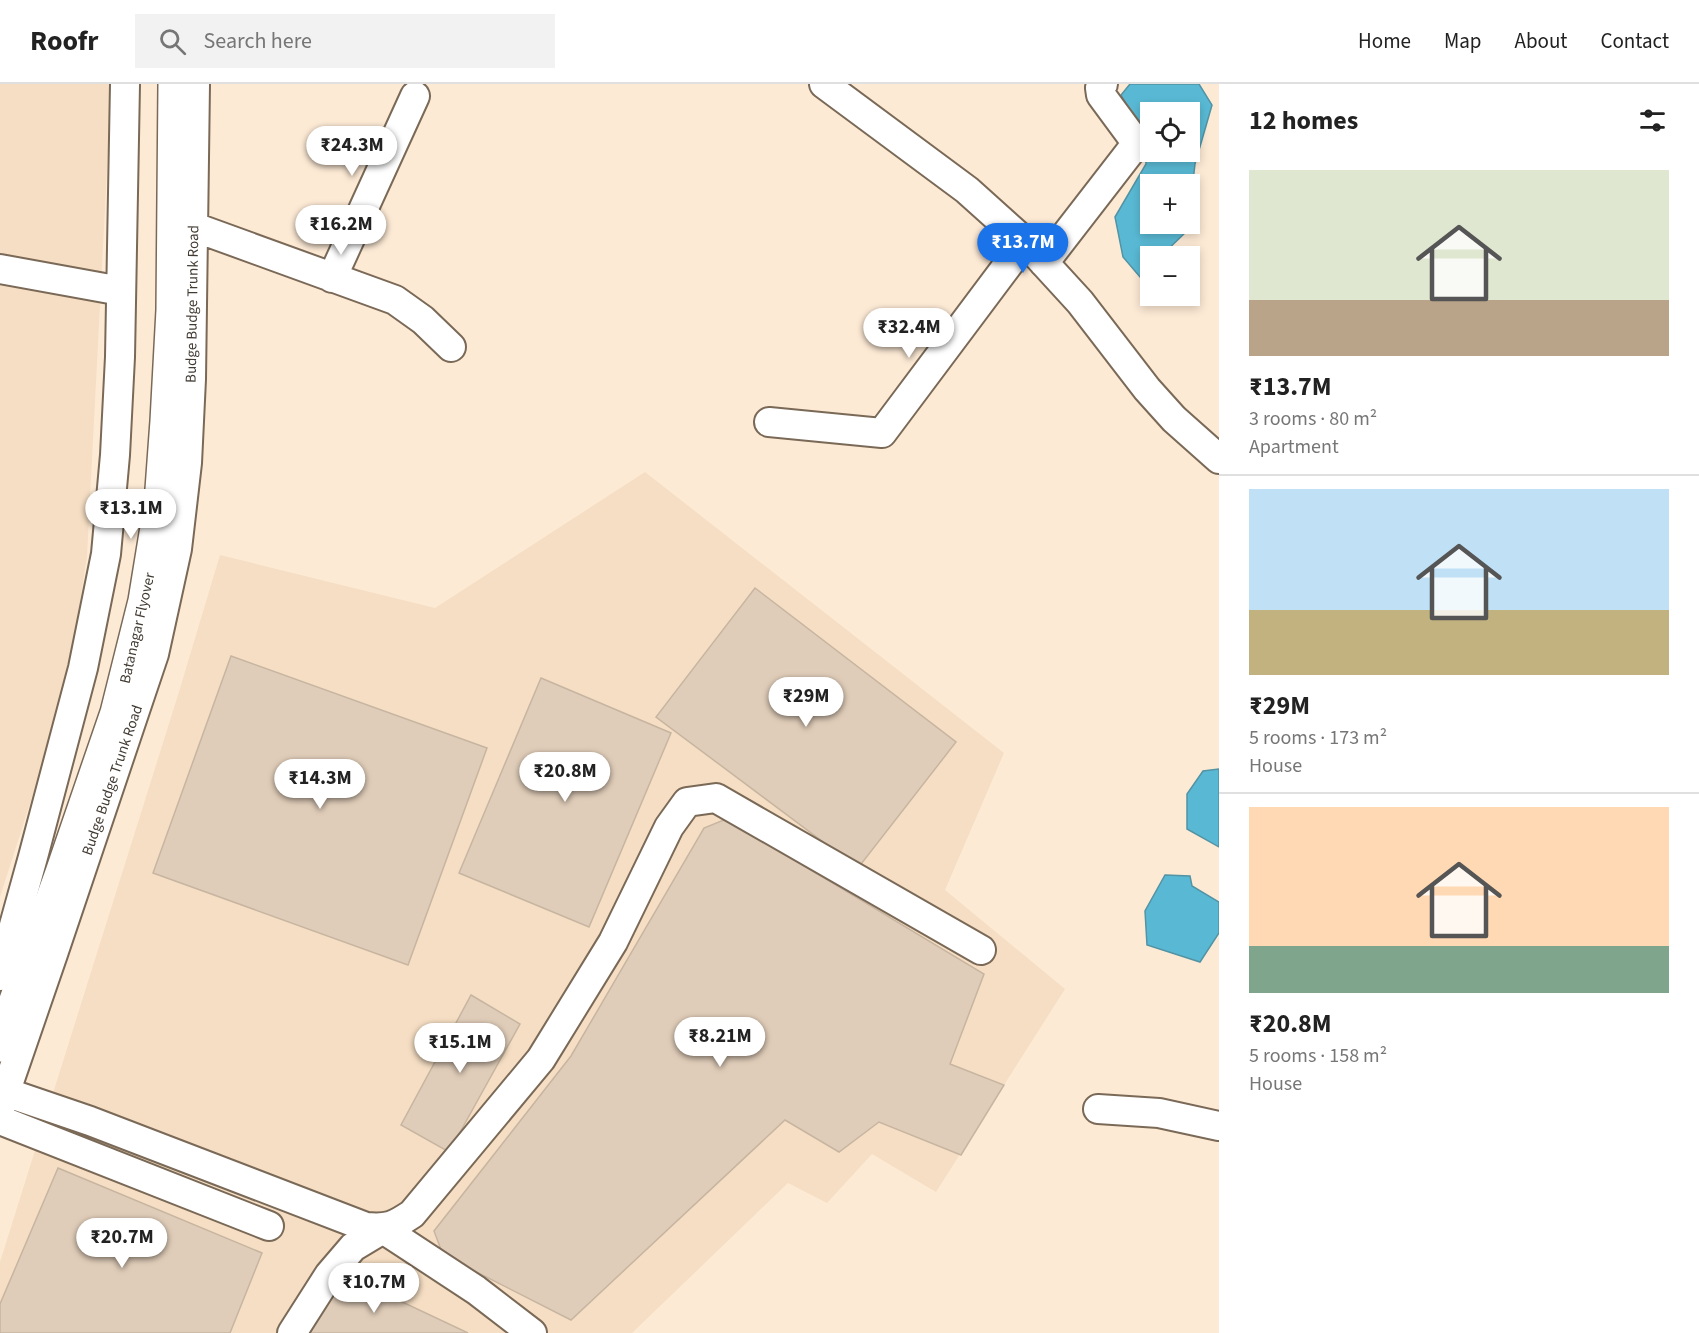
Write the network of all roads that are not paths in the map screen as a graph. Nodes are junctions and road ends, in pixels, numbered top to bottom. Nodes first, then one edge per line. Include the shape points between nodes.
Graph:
1 (125, 84) edge
2 (175, 84) edge
3 (195, 84) edge
4 (824, 84) edge
5 (1103, 84) edge
6 (415, 96) dead end
7 (193, 235) junction
8 (1024, 242) junction
9 (1044, 263) junction
10 (0, 269) edge
11 (332, 278) junction
12 (121, 291) junction
13 (372, 305) dead end
14 (451, 346) dead end
15 (769, 422) dead end
16 (1219, 459) edge
17 (981, 950) dead end
18 (0, 976) edge
19 (0, 1045) edge
20 (2, 1100) edge
21 (1098, 1109) dead end
22 (0, 1120) edge
23 (1219, 1126) edge
24 (269, 1226) dead end
25 (383, 1229) junction
26 (292, 1333) edge
27 (532, 1333) edge

1 - 12 street
2 - 19 main road, Batanagar Flyover via 168,421 161,503 145,601 117,713
3 - 7 street, Budge Budge Trunk Road
4 - 8 street via 966,190
5 - 9 street via 1101,95 1134,142
6 - 11 street
7 - 11 street
7 - 13 street via 223,252
7 - 20 street, Budge Budge Trunk Road via 187,463 175,561 154,654
8 - 9 street
8 - 15 street via 882,433
9 - 16 street via 1080,302 1147,389
10 - 12 street
11 - 14 street via 395,300
12 - 18 street via 115,455 106,554 83,668
17 - 25 street via 716,798 687,802 669,827 613,942 541,1059 412,1214
20 - 25 street via 100,1125 366,1227
21 - 23 street via 1159,1113
22 - 24 street
25 - 26 street via 353,1247 329,1275
25 - 27 street via 476,1290

